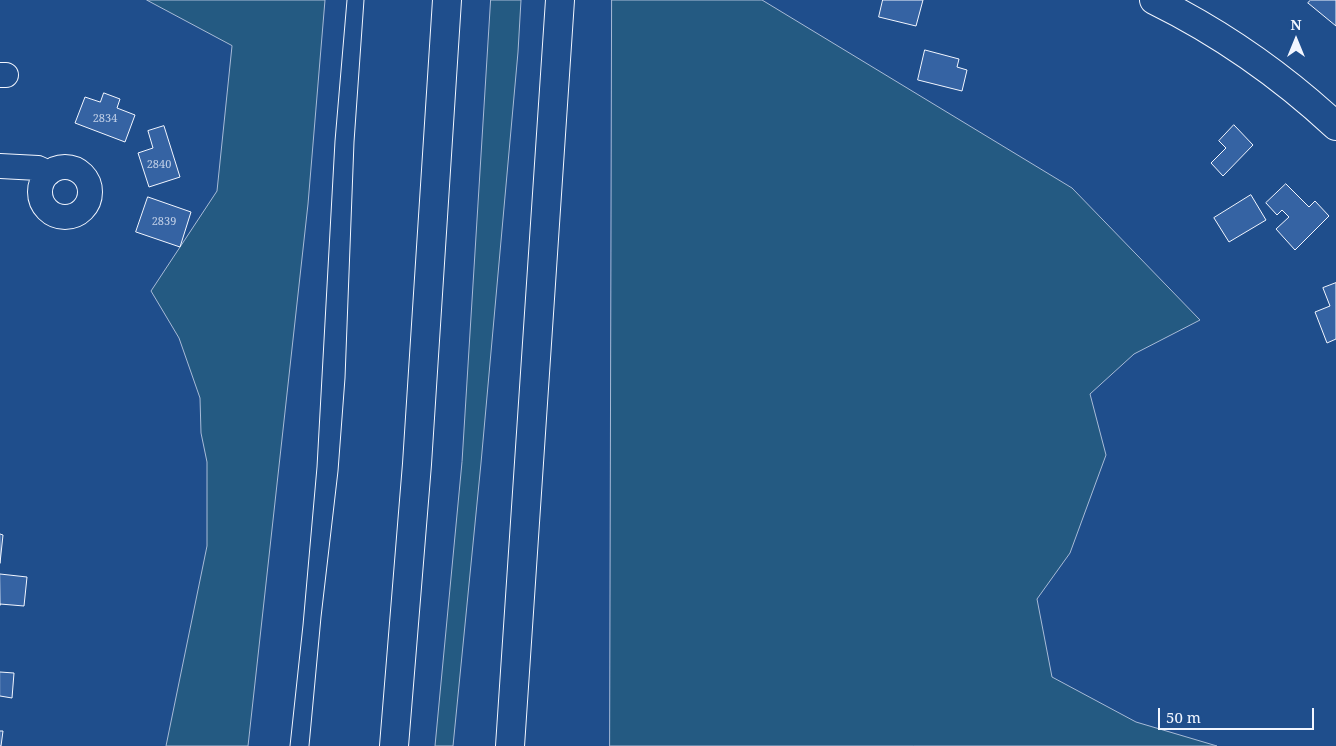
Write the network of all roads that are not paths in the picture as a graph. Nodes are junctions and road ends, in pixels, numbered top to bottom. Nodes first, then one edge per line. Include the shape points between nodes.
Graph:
1 (447, 0) edge
2 (560, 0) edge
3 (1154, 0) edge
4 (1336, 126) edge
5 (0, 166) edge
6 (49, 173) dead end
7 (394, 746) edge
8 (510, 746) edge

1 - 7 main road via 417,464
2 - 8 main road
3 - 4 main road via 1230,42 1278,75
5 - 6 street via 38,168

